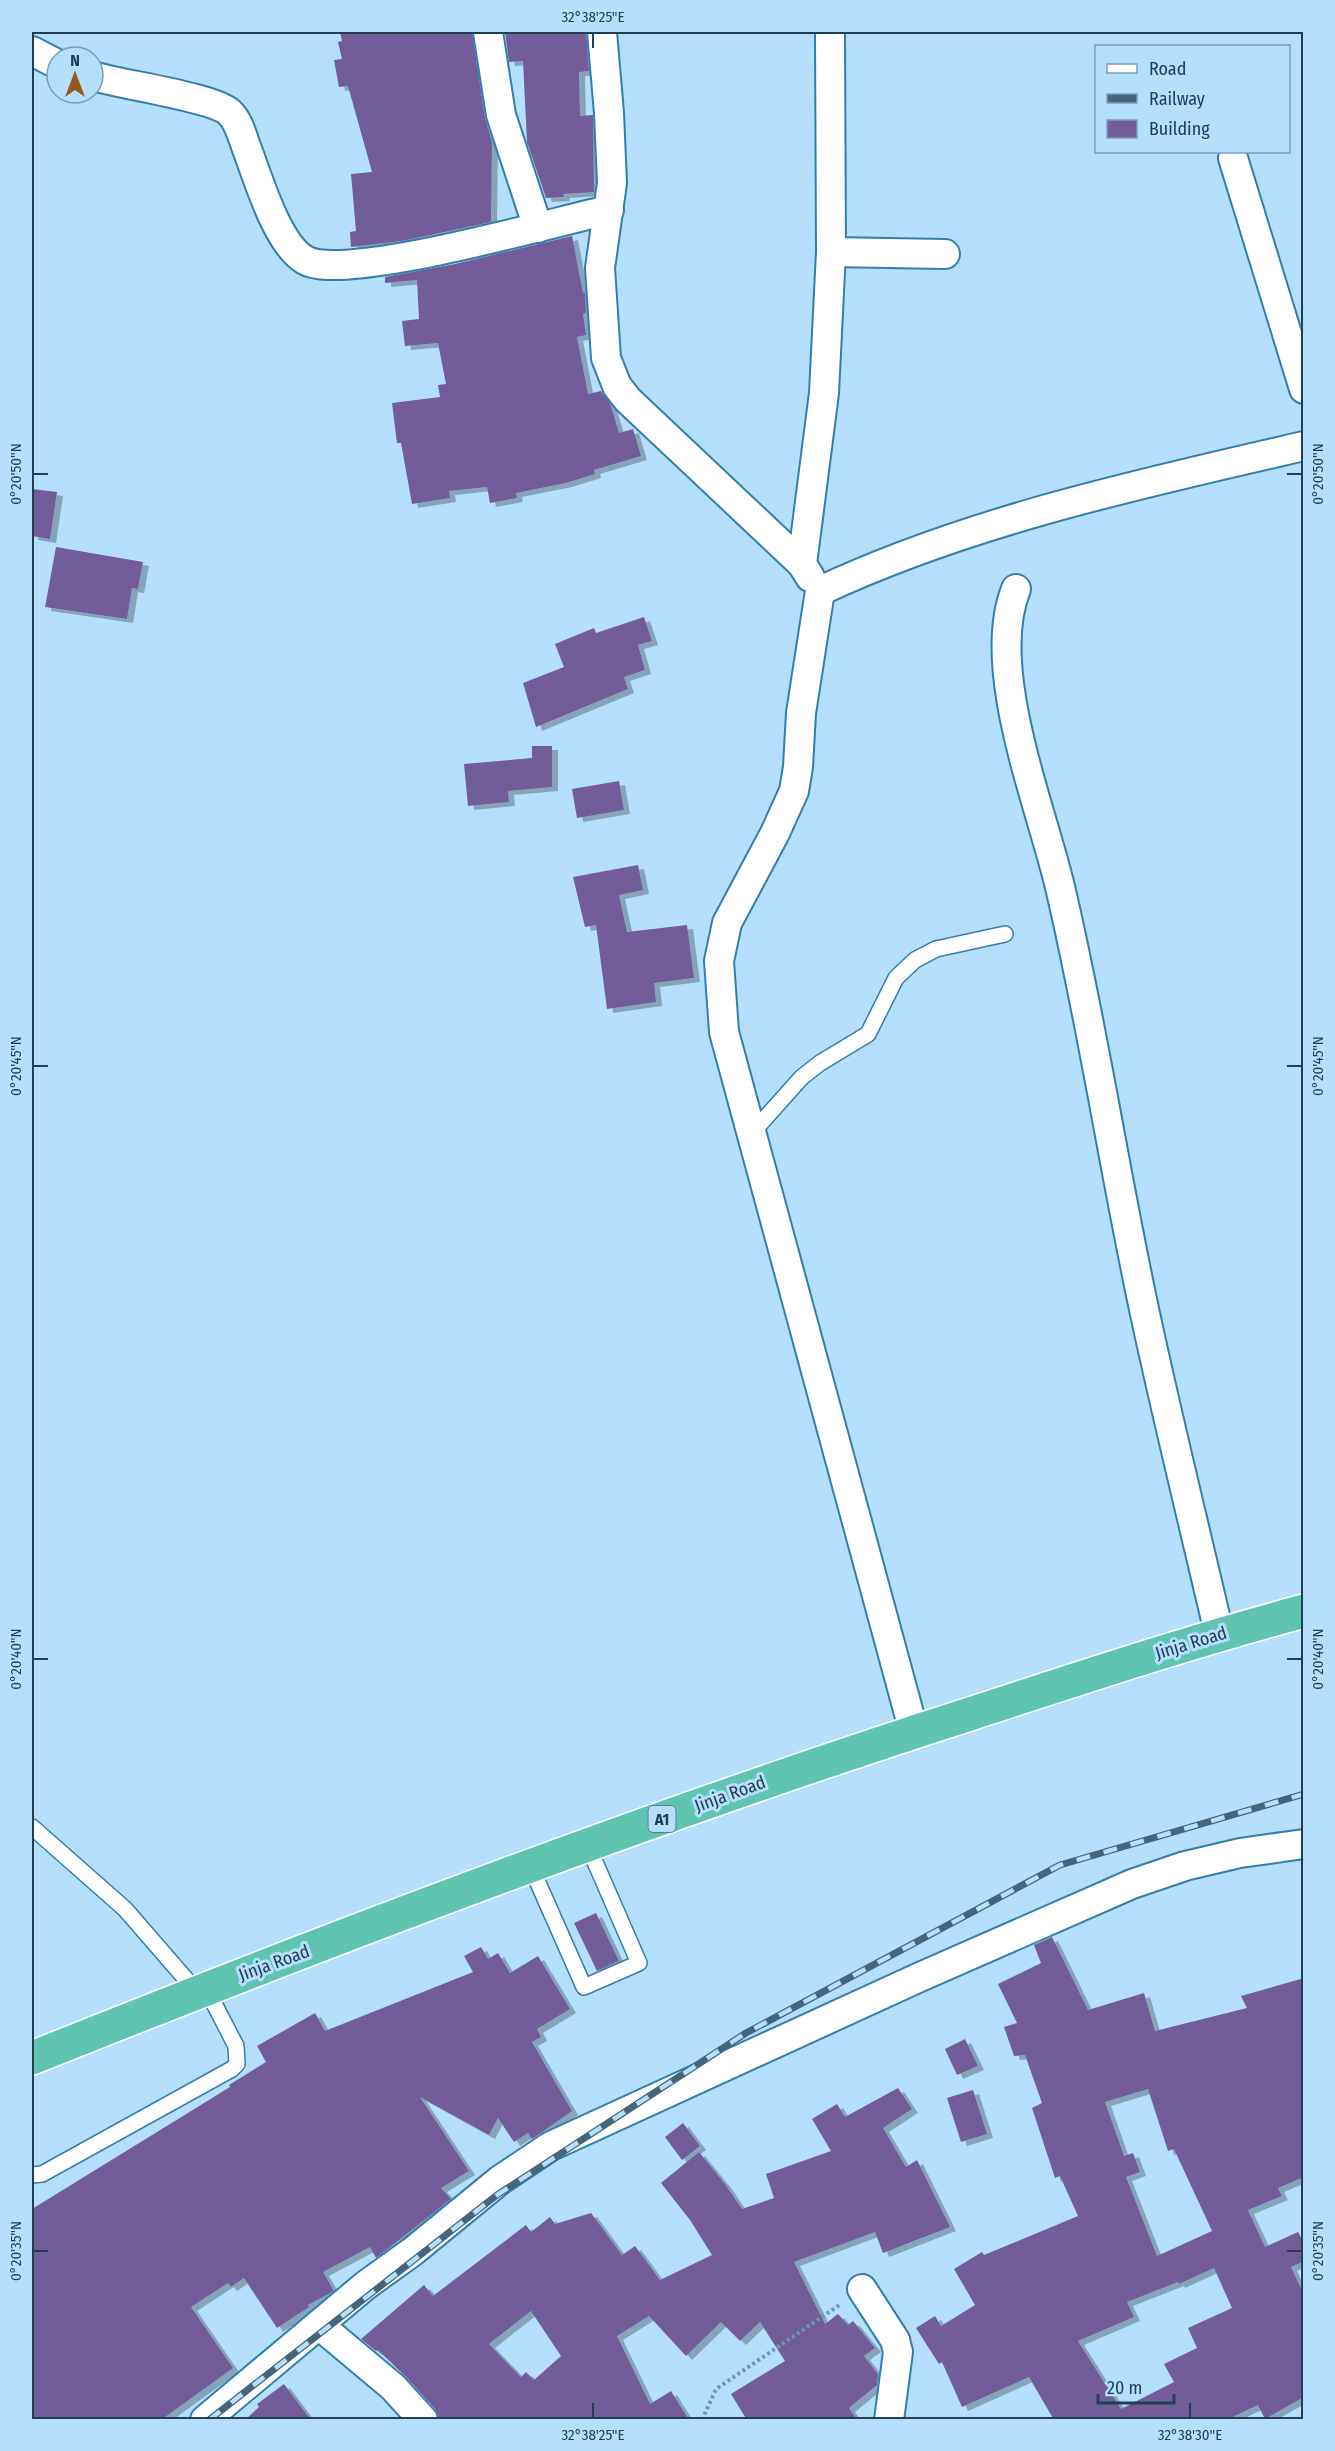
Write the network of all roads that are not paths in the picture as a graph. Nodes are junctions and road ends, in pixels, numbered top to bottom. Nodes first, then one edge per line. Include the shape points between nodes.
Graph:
1 (488, 32) edge
2 (602, 32) edge
3 (830, 32) edge
4 (105, 79) edge
5 (1233, 158) dead end
6 (609, 210) junction
7 (538, 228) junction
8 (831, 252) junction
9 (945, 254) dead end
10 (1304, 389) edge
11 (1304, 446) edge
12 (802, 564) junction
13 (1016, 589) dead end
14 (820, 591) junction
15 (1005, 934) dead end
16 (751, 1134) junction
17 (1304, 1611) edge
18 (1219, 1633) junction
19 (914, 1732) junction
20 (32, 1827) edge
21 (1304, 1844) edge
22 (588, 1846) junction
23 (531, 1867) junction
24 (202, 1990) junction
25 (32, 2058) edge
26 (32, 2175) edge
27 (862, 2289) road end
28 (320, 2325) junction
29 (205, 2420) edge
30 (423, 2420) edge
31 (889, 2420) edge

1 - 7 street via 501,115
2 - 6 street via 612,183
3 - 8 street
4 - 7 street via 208,102 230,113 283,234 296,254 307,261 328,265 388,258 456,248
5 - 10 street
6 - 7 street
6 - 12 street via 600,268 606,358 617,386 650,422
8 - 9 street
8 - 12 street via 824,393
11 - 14 street via 1004,522 906,555
12 - 14 street
13 - 18 street via 1008,609 1005,638 1017,730 1060,887 1144,1310
14 - 16 street via 801,713 794,791 727,922 719,961 724,1032
15 - 16 lane via 936,949 915,960 896,978 868,1034 802,1077
16 - 19 street
17 - 18 highway, Jinja Road / A1
18 - 19 highway, Jinja Road / A1
19 - 22 highway, Jinja Road / A1 via 754,1784
20 - 24 lane via 125,1910
21 - 28 street via 1240,1853 1132,1884 550,2146 500,2180
22 - 23 highway, Jinja Road / A1
22 - 23 lane via 639,1963 584,1987
23 - 24 highway, Jinja Road / A1
24 - 25 highway, Jinja Road / A1
24 - 26 lane via 236,2046 237,2064 232,2070 42,2174
27 - 31 street via 895,2340 898,2352
28 - 29 street
28 - 30 street via 393,2387

